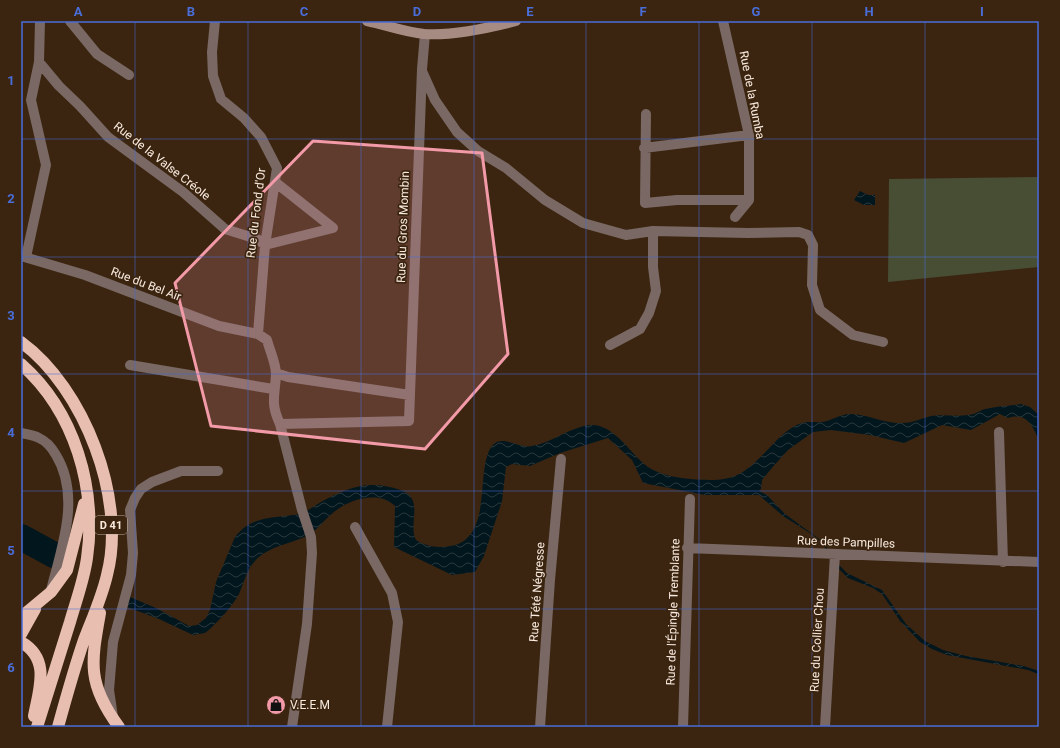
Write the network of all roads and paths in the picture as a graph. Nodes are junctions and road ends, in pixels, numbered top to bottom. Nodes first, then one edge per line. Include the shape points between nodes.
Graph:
1 (40, 21) edge
2 (70, 21) edge
3 (215, 21) edge
4 (367, 21) edge
5 (516, 21) edge
6 (723, 21) edge
7 (424, 34) junction
8 (39, 62) junction
9 (422, 69) junction
10 (129, 75) dead end
11 (646, 114) dead end
12 (749, 136) junction
13 (644, 148) junction
14 (275, 182) junction
15 (749, 200) junction
16 (735, 217) dead end
17 (653, 231) junction
18 (265, 245) junction
19 (23, 257) edge
20 (258, 334) junction
21 (21, 342) edge
22 (883, 342) dead end
23 (610, 345) dead end
24 (21, 364) edge
25 (130, 365) dead end
26 (276, 373) junction
27 (273, 389) junction
28 (410, 395) junction
29 (280, 424) junction
30 (999, 432) dead end
31 (21, 433) edge
32 (561, 459) dead end
33 (218, 471) dead end
34 (87, 491) junction
35 (690, 499) dead end
36 (355, 526) dead end
37 (687, 548) junction
38 (835, 554) junction
39 (1003, 562) junction
40 (1039, 563) edge
41 (107, 574) junction
42 (51, 592) junction
43 (39, 601) junction
44 (21, 617) edge
45 (21, 634) edge
46 (21, 642) edge
47 (116, 725) edge
48 (32, 727) edge
49 (37, 727) edge
50 (58, 727) edge
51 (292, 727) edge
52 (387, 727) edge
53 (540, 727) edge
54 (683, 727) edge
55 (825, 727) edge

1 - 8 street, Rue du Bel Air
2 - 10 street via 97,54
3 - 14 street, Rue du Fond d'Or via 213,76 221,99 244,118 261,137 277,168
4 - 7 main road
5 - 7 main road via 493,27
6 - 12 street, Rue de la Rumba
7 - 9 street, Rue du Gros Mombin
8 - 18 street, Rue de la Valse Créole via 108,137 183,192 225,229 257,239
8 - 19 street, Rue du Bel Air via 30,100 46,165
9 - 17 street via 436,100 457,132 478,151 506,168 544,200 583,223 626,235
9 - 28 street, Rue du Gros Mombin
11 - 13 street
12 - 13 street
12 - 15 street, Rue de la Rumba
13 - 15 street via 645,202
14 - 18 street, Rue du Fond d'Or
14 - 18 street via 333,228
15 - 16 street
17 - 22 street via 798,232 808,235 813,245 812,285 820,310 853,335
17 - 23 street via 656,291 649,314 640,329
18 - 20 street, Rue du Fond d'Or
19 - 20 street, Rue du Bel Air via 85,275 219,326
20 - 26 street via 267,340
21 - 41 highway, D 41 via 46,364 64,387 92,436 108,494 112,536
24 - 34 highway, D 41 via 52,399 64,420 74,441
25 - 27 street
26 - 27 street
26 - 28 street via 288,377
27 - 29 street via 275,412
28 - 29 street, Rue du Gros Mombin via 409,421
29 - 51 street via 311,537 312,553 307,624
30 - 39 street
31 - 42 street via 38,437 51,447 62,465 68,491 68,515
32 - 53 street, Rue Tété Négresse
33 - 47 street via 181,471 152,482 141,489 130,510 133,553 112,642 109,690
34 - 42 highway via 67,570
34 - 49 highway, D 41 via 87,558
35 - 37 street, Rue de l'Épingle Tremblante
36 - 52 street via 392,593 398,622
37 - 38 street, Rue des Pampilles
37 - 54 street, Rue de l'Épingle Tremblante
38 - 39 street, Rue des Pampilles
38 - 55 street, Rue du Collier Chou
39 - 40 street, Rue des Pampilles
41 - 47 highway via 92,666 94,683
41 - 50 highway, D 41 via 73,671
42 - 43 highway
43 - 44 highway
43 - 45 highway
46 - 48 highway via 38,657 41,667

